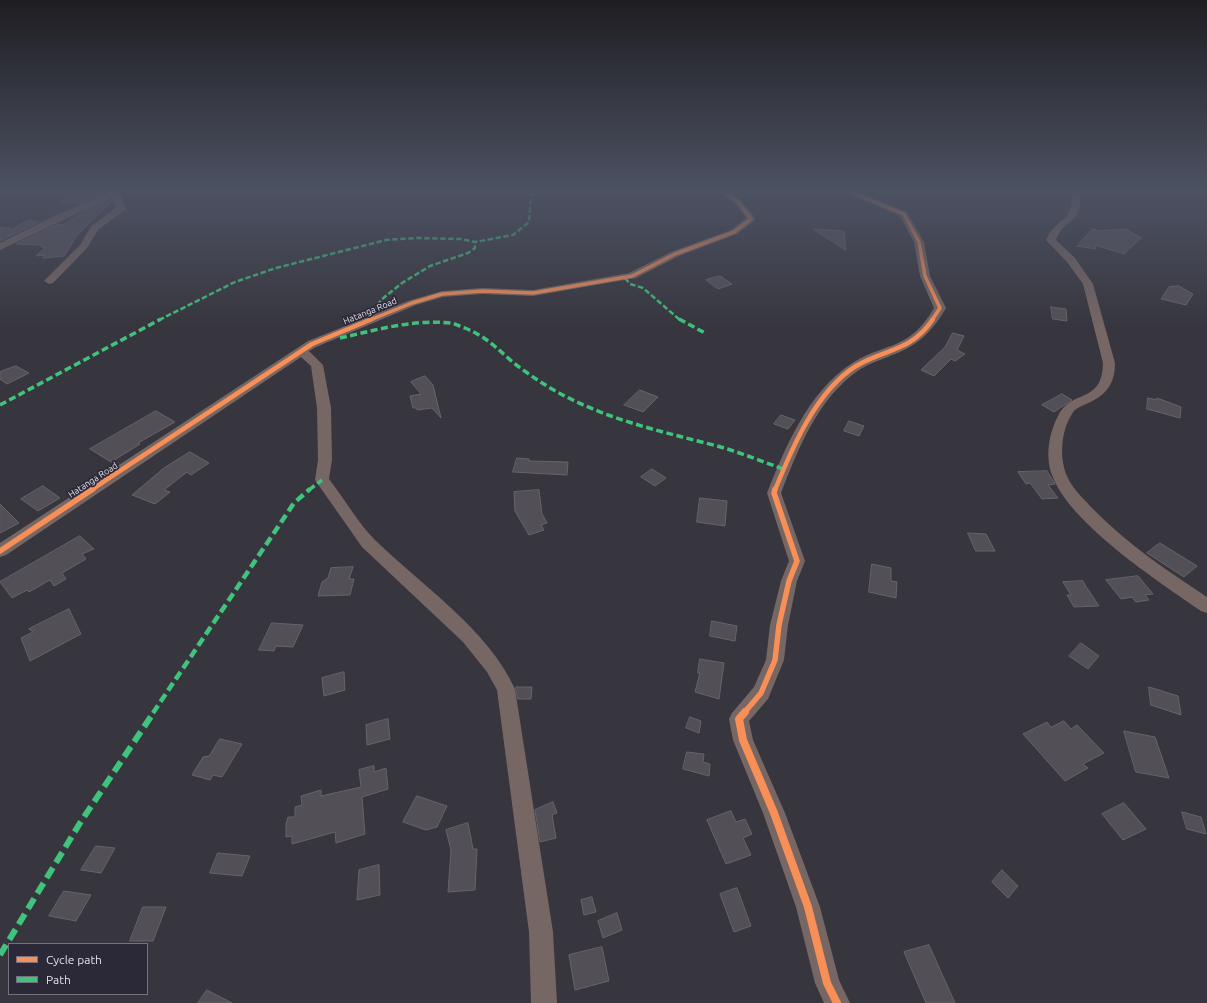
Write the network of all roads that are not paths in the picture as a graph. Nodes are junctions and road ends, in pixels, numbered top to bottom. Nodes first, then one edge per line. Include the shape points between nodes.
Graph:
1 (20, 237) edge
2 (89, 237) edge
3 (721, 237) edge
4 (916, 237) edge
5 (1052, 237) edge
6 (0, 247) edge
7 (49, 281) dead end
8 (302, 351) junction
9 (0, 550) edge
10 (1207, 606) edge
11 (544, 1003) edge
12 (837, 1003) edge

1 - 6 street
2 - 7 street via 84,246
3 - 8 street, Hatanga Road via 675,254 632,276 533,293 482,291 442,294 369,319 312,344
4 - 12 street via 925,276 940,308 930,325 909,344 872,357 848,372 825,396 803,426 774,493 797,561 789,581 779,625 775,660 761,693 739,719 743,740 774,813 808,907 827,983
5 - 10 street via 1051,240 1071,260 1088,284 1109,363 1110,376 1103,389 1070,406 1060,422 1056,441 1058,472 1068,491 1114,539 1149,567
8 - 9 street, Hatanga Road
8 - 11 street via 317,365 322,394 325,460 322,480 368,543 469,638 493,666 506,689 541,932

